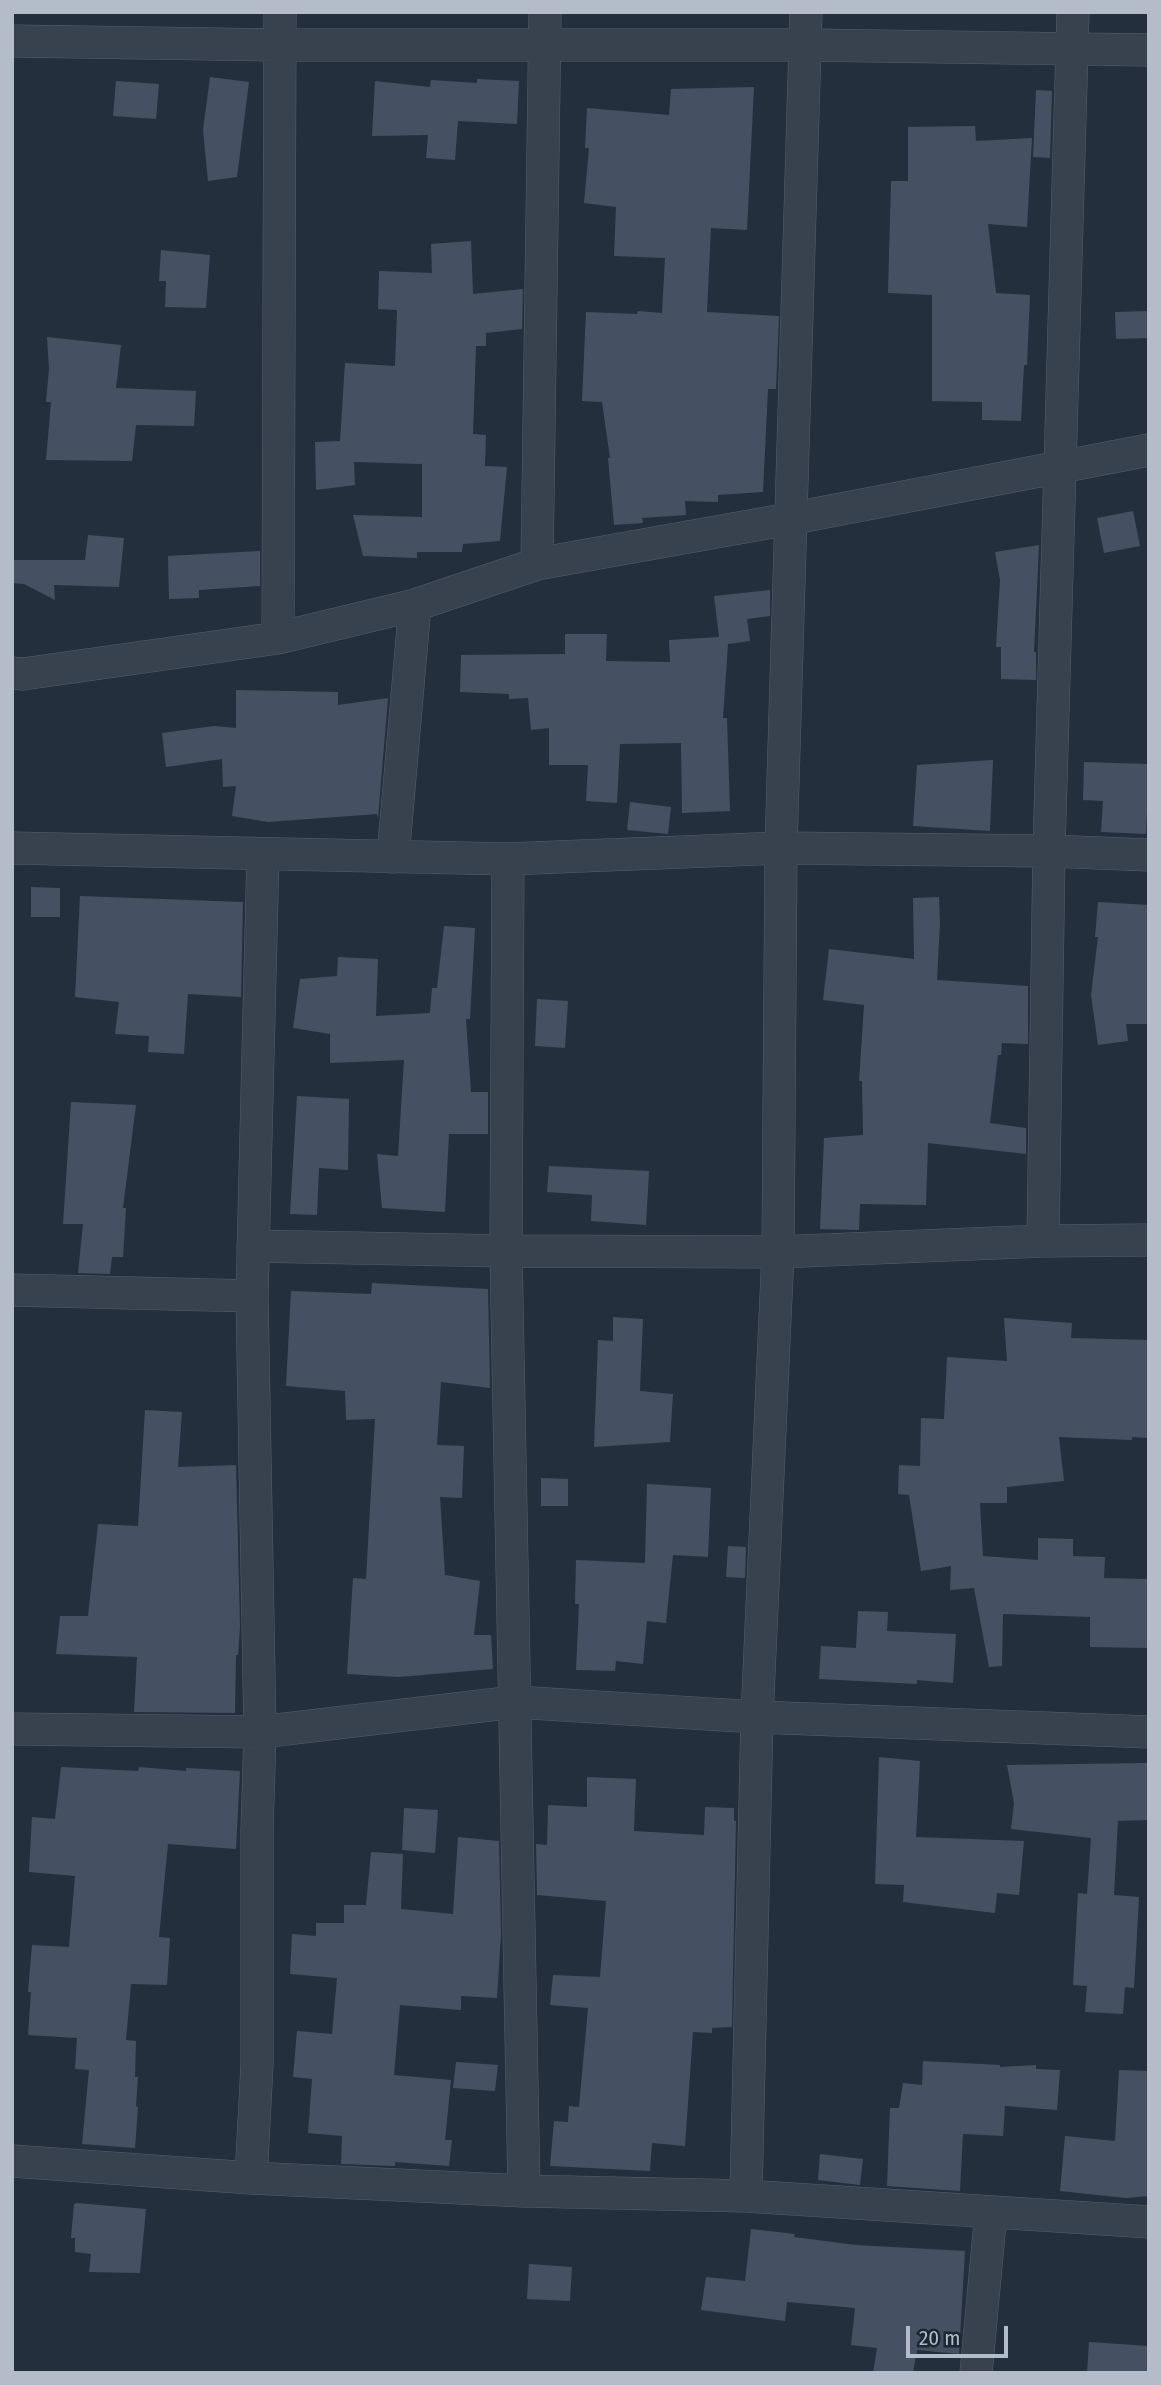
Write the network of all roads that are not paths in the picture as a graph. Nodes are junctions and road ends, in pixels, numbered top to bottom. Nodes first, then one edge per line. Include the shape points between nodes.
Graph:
1 (280, 12) edge
2 (545, 12) edge
3 (806, 12) edge
4 (1073, 12) edge
5 (12, 41) edge
6 (279, 45) junction
7 (545, 45) junction
8 (807, 45) junction
9 (1072, 49) junction
10 (1149, 51) edge
11 (1149, 450) edge
12 (1062, 465) junction
13 (789, 519) junction
14 (537, 564) junction
15 (415, 605) junction
16 (278, 638) junction
17 (12, 673) edge
18 (12, 848) edge
19 (781, 848) junction
20 (1049, 851) junction
21 (263, 854) junction
22 (1149, 855) edge
23 (393, 857) junction
24 (508, 859) junction
25 (1149, 1240) edge
26 (1043, 1241) junction
27 (253, 1246) junction
28 (506, 1251) junction
29 (778, 1252) junction
30 (12, 1290) edge
31 (252, 1296) junction
32 (515, 1702) junction
33 (757, 1717) junction
34 (12, 1729) edge
35 (1149, 1731) edge
36 (260, 1732) junction
37 (12, 2161) edge
38 (251, 2178) junction
39 (524, 2191) junction
40 (747, 2196) junction
41 (991, 2212) junction
42 (1149, 2222) edge
43 (976, 2373) edge

1 - 6 street
2 - 7 street
3 - 8 street
4 - 9 street
5 - 6 street
6 - 7 street
6 - 16 street
7 - 8 street
7 - 14 street
8 - 9 street
8 - 13 street
9 - 10 street
9 - 12 street
11 - 12 street
12 - 13 street
12 - 20 street
13 - 14 street
13 - 19 street
14 - 15 street
15 - 16 street
15 - 23 street
16 - 17 street
18 - 21 street
19 - 20 street
19 - 24 street
19 - 29 street
20 - 22 street
20 - 26 street
21 - 23 street
21 - 27 street
23 - 24 street
24 - 28 street
25 - 26 street
26 - 29 street
27 - 28 street
27 - 31 street
28 - 29 street
28 - 32 street
29 - 33 street
30 - 31 street
31 - 36 street
32 - 33 street
32 - 36 street
32 - 39 street
33 - 35 street
33 - 40 street
34 - 36 street
36 - 38 street via 257,2065
37 - 38 street
38 - 39 street
39 - 40 street
40 - 41 street
41 - 42 street
41 - 43 street

